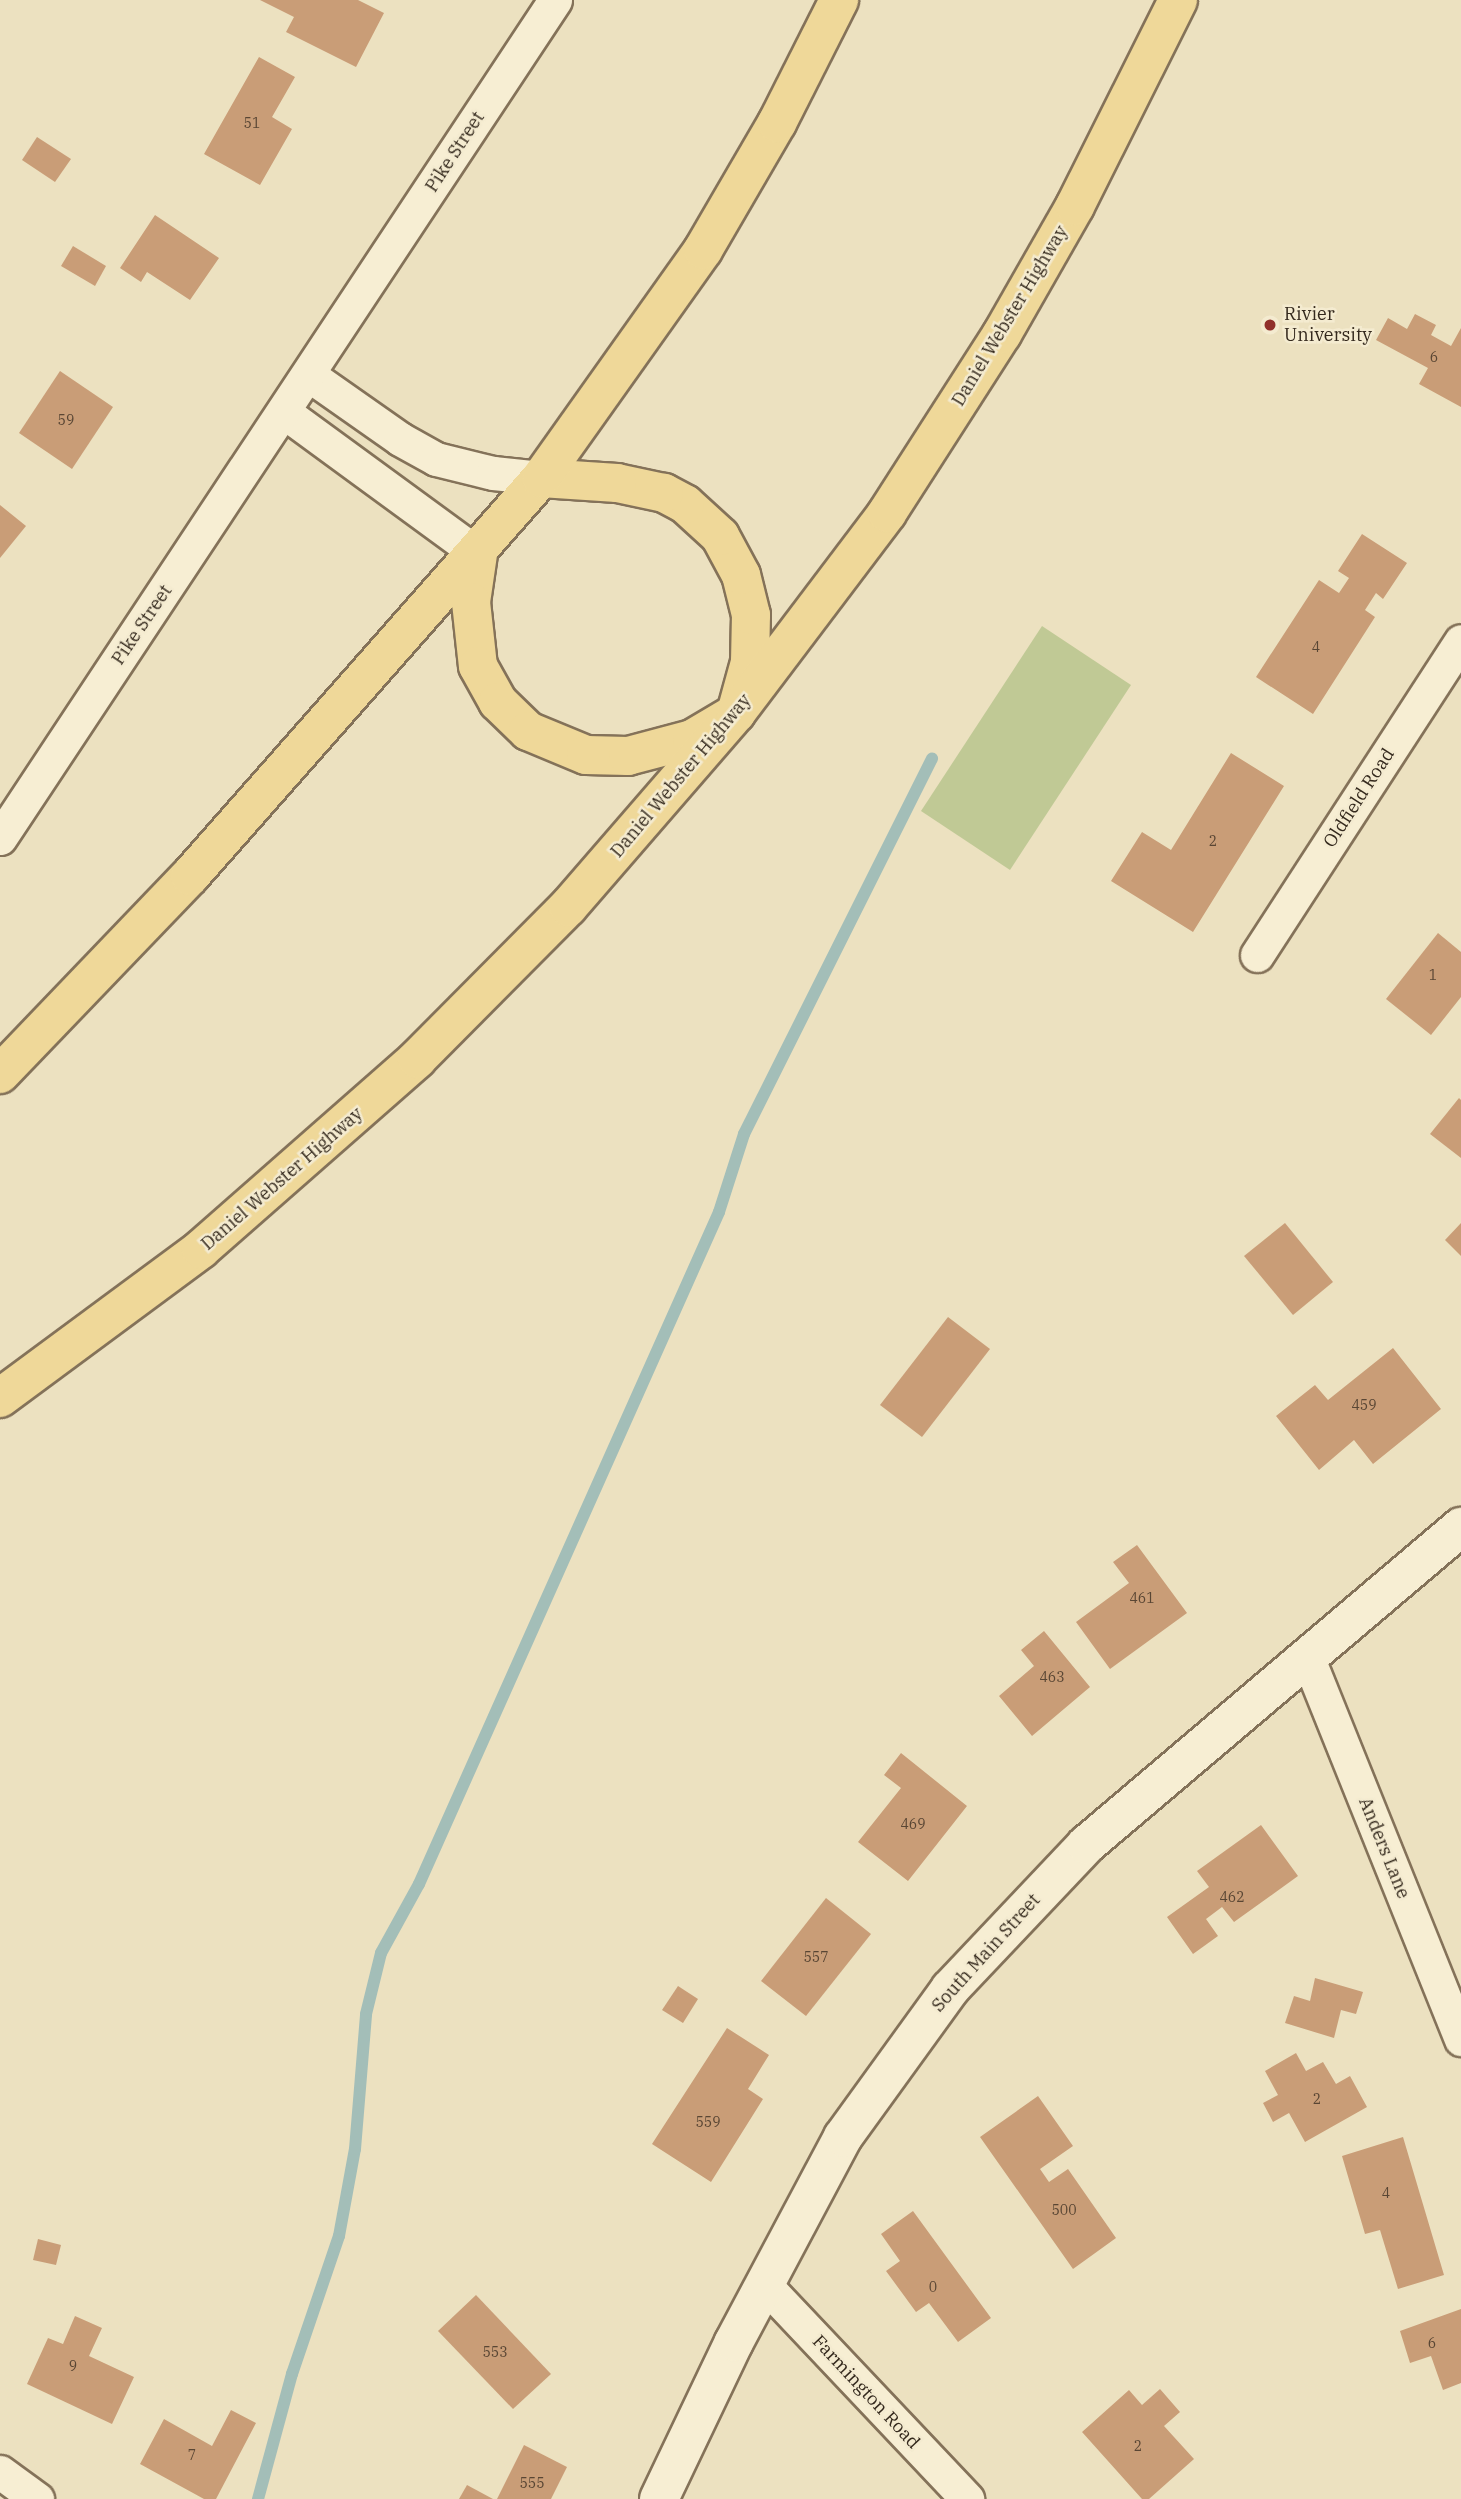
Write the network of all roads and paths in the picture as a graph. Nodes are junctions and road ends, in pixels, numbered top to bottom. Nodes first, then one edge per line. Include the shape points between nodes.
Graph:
1 (555, 0) edge
2 (839, 0) edge
3 (1178, 0) edge
4 (309, 375) junction
5 (284, 412) junction
6 (541, 478) junction
7 (478, 554) junction
8 (1461, 641) edge
9 (736, 713) junction
10 (0, 838) edge
11 (1257, 955) dead end
12 (0, 1074) edge
13 (0, 1398) edge
14 (1461, 1527) edge
15 (1307, 1656) junction
16 (1461, 2039) edge
17 (764, 2284) junction
18 (0, 2472) edge
19 (37, 2499) edge
20 (659, 2499) edge
21 (967, 2499) edge

1 - 4 street, Pike Street
2 - 6 main road via 800,82 711,238
3 - 9 main road, Daniel Webster Highway via 1081,195 1002,334 887,513
4 - 5 street, Pike Street
4 - 6 street via 436,459 493,474
5 - 7 street
5 - 10 street, Pike Street
6 - 7 main road
6 - 9 main road via 617,483 664,493 685,504 720,536 741,575 751,615 750,662
7 - 9 main road via 471,602 478,666 498,702 528,731 586,755 628,756 692,739
7 - 12 main road via 190,876
8 - 11 street, Oldfield Road
9 - 13 main road, Daniel Webster Highway via 568,907 417,1059 201,1250
14 - 15 street, South Main Street
15 - 16 street, Anders Lane
15 - 17 street, South Main Street via 1086,1845 950,1989 843,2137
17 - 20 street, South Main Street
17 - 21 street, Farmington Road
18 - 19 street

